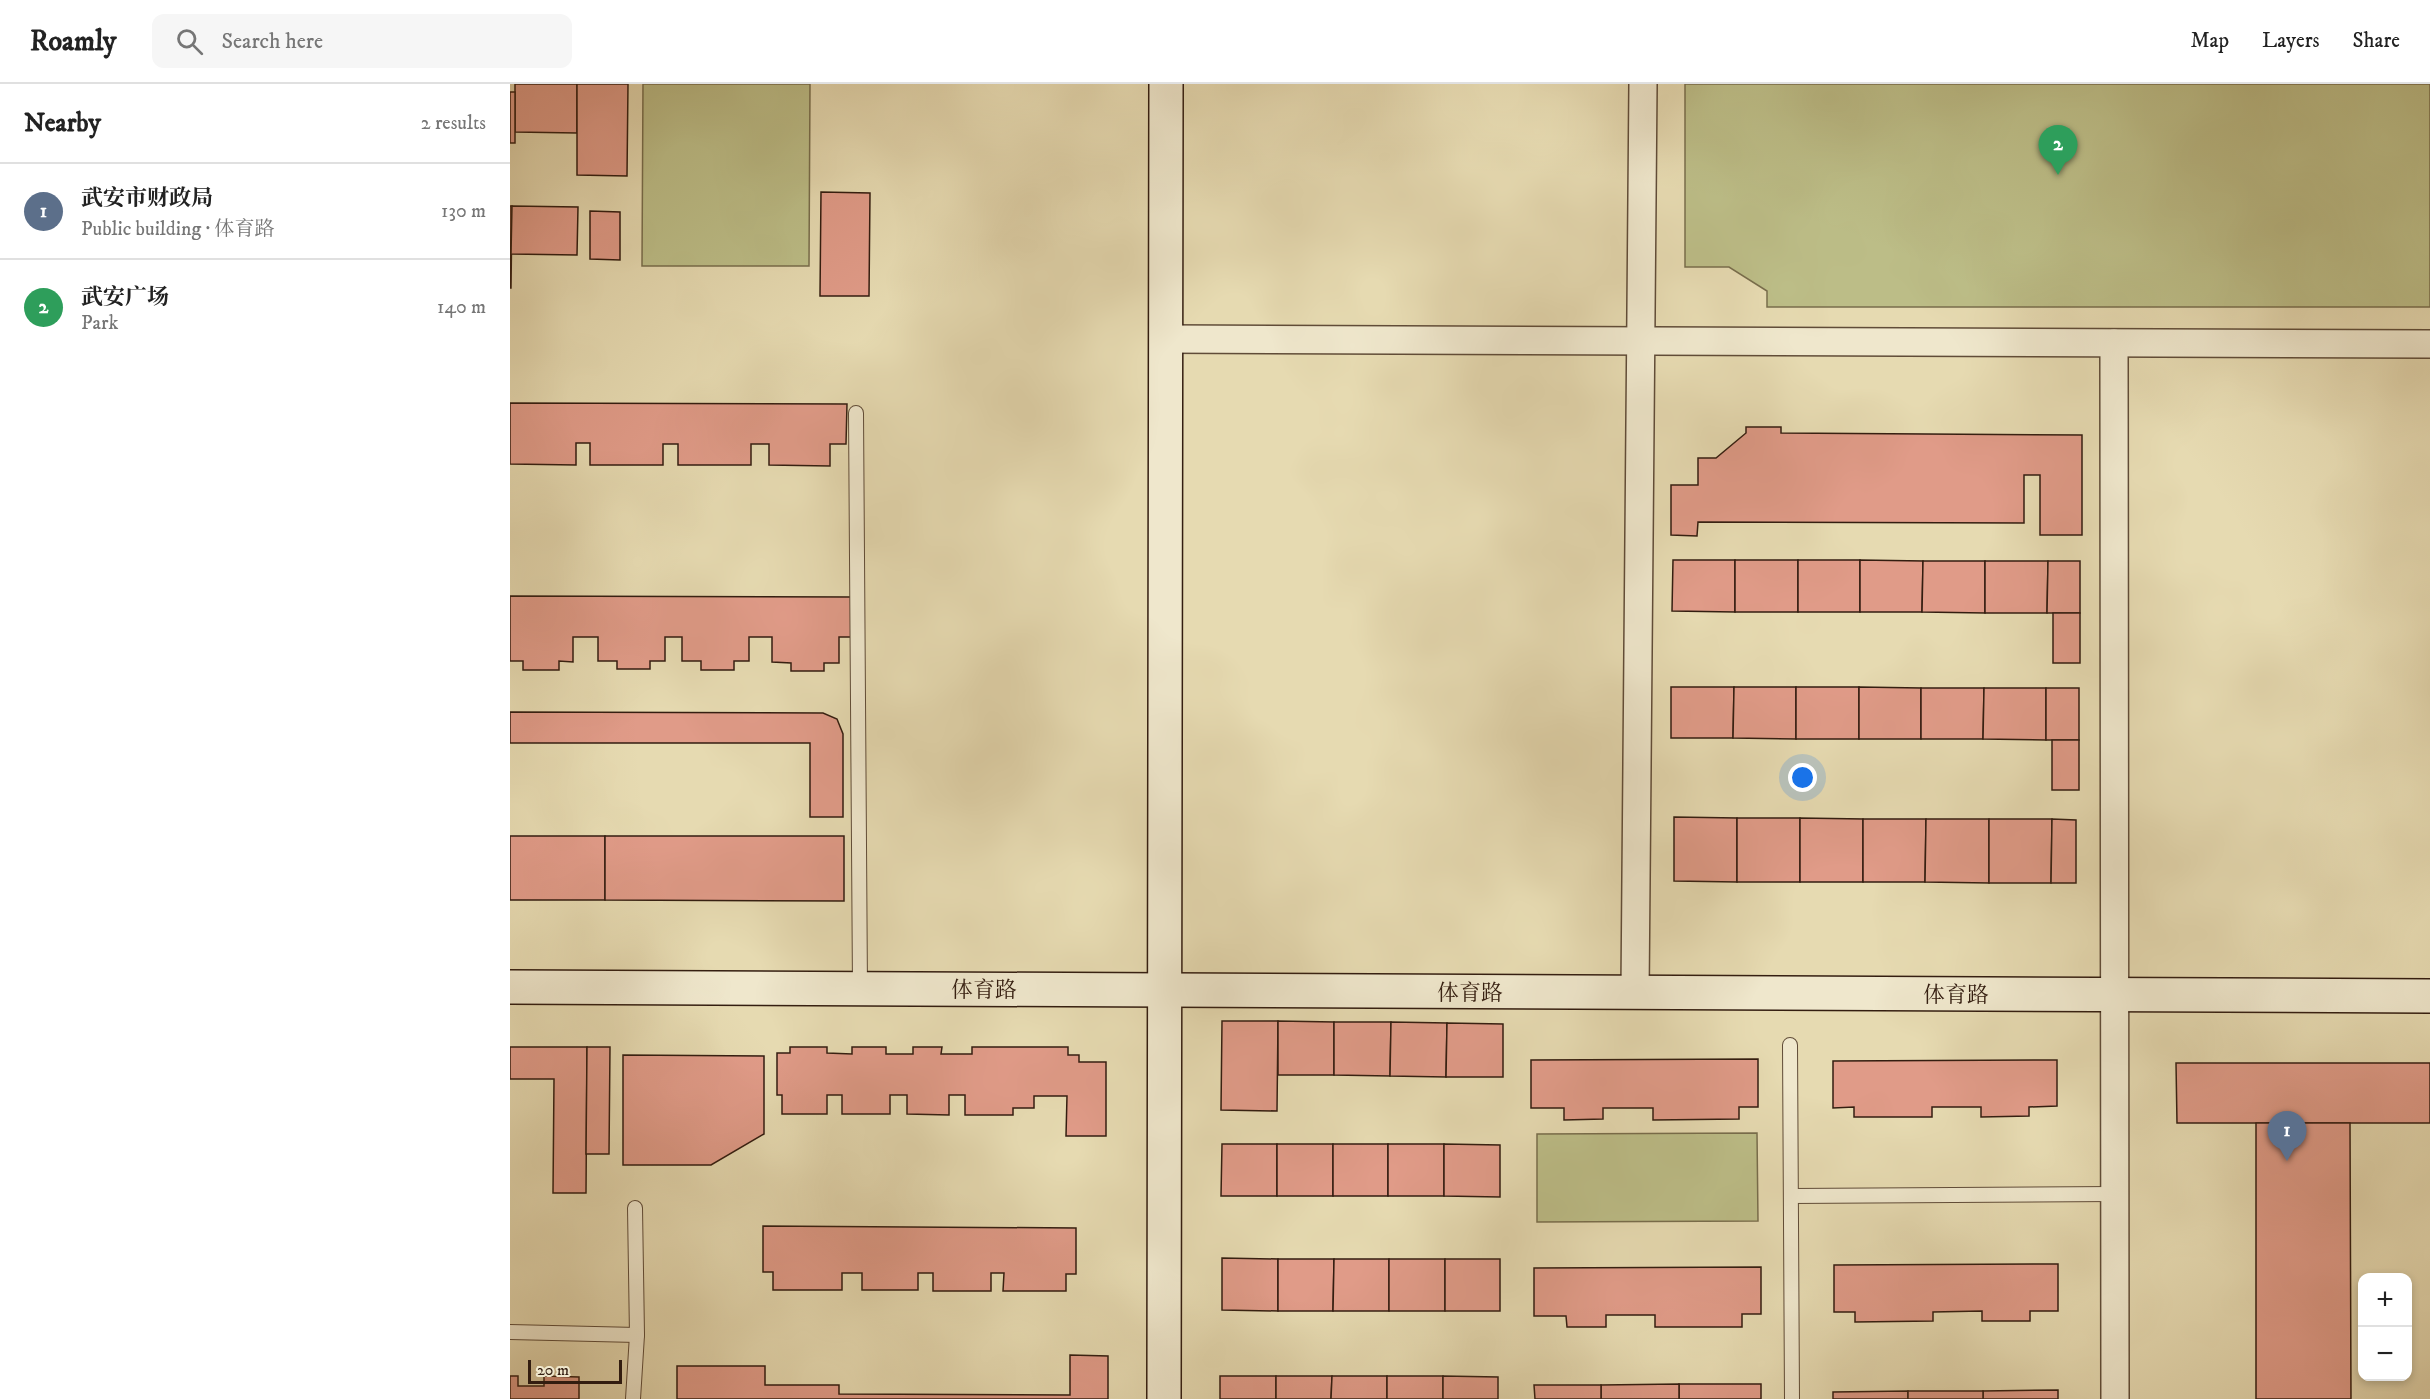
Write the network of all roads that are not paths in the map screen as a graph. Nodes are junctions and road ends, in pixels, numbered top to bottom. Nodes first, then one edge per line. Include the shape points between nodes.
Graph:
1 (1166, 84) edge
2 (1643, 84) edge
3 (1166, 339) junction
4 (1641, 341) junction
5 (2114, 343) junction
6 (2430, 344) edge
7 (856, 413) dead end
8 (510, 987) edge
9 (860, 989) junction
10 (1165, 990) junction
11 (1635, 992) junction
12 (2115, 994) junction
13 (2430, 996) edge
14 (1790, 1045) dead end
15 (2115, 1194) junction
16 (1791, 1196) junction
17 (635, 1208) dead end
18 (510, 1332) edge
19 (637, 1335) junction
20 (633, 1399) edge
21 (1164, 1399) edge
22 (1792, 1399) edge
23 (2115, 1399) edge

1 - 3 street
2 - 4 street
3 - 4 street
3 - 10 street
4 - 5 street
4 - 11 street
5 - 6 street
5 - 12 street
7 - 9 lane
8 - 9 street, 体育路
9 - 10 street, 体育路
10 - 11 street, 体育路
10 - 21 street
11 - 12 street, 体育路
12 - 13 street, 体育路
12 - 15 street
14 - 16 lane
15 - 16 lane
15 - 23 street
16 - 22 lane
17 - 19 lane
18 - 19 lane
19 - 20 lane

